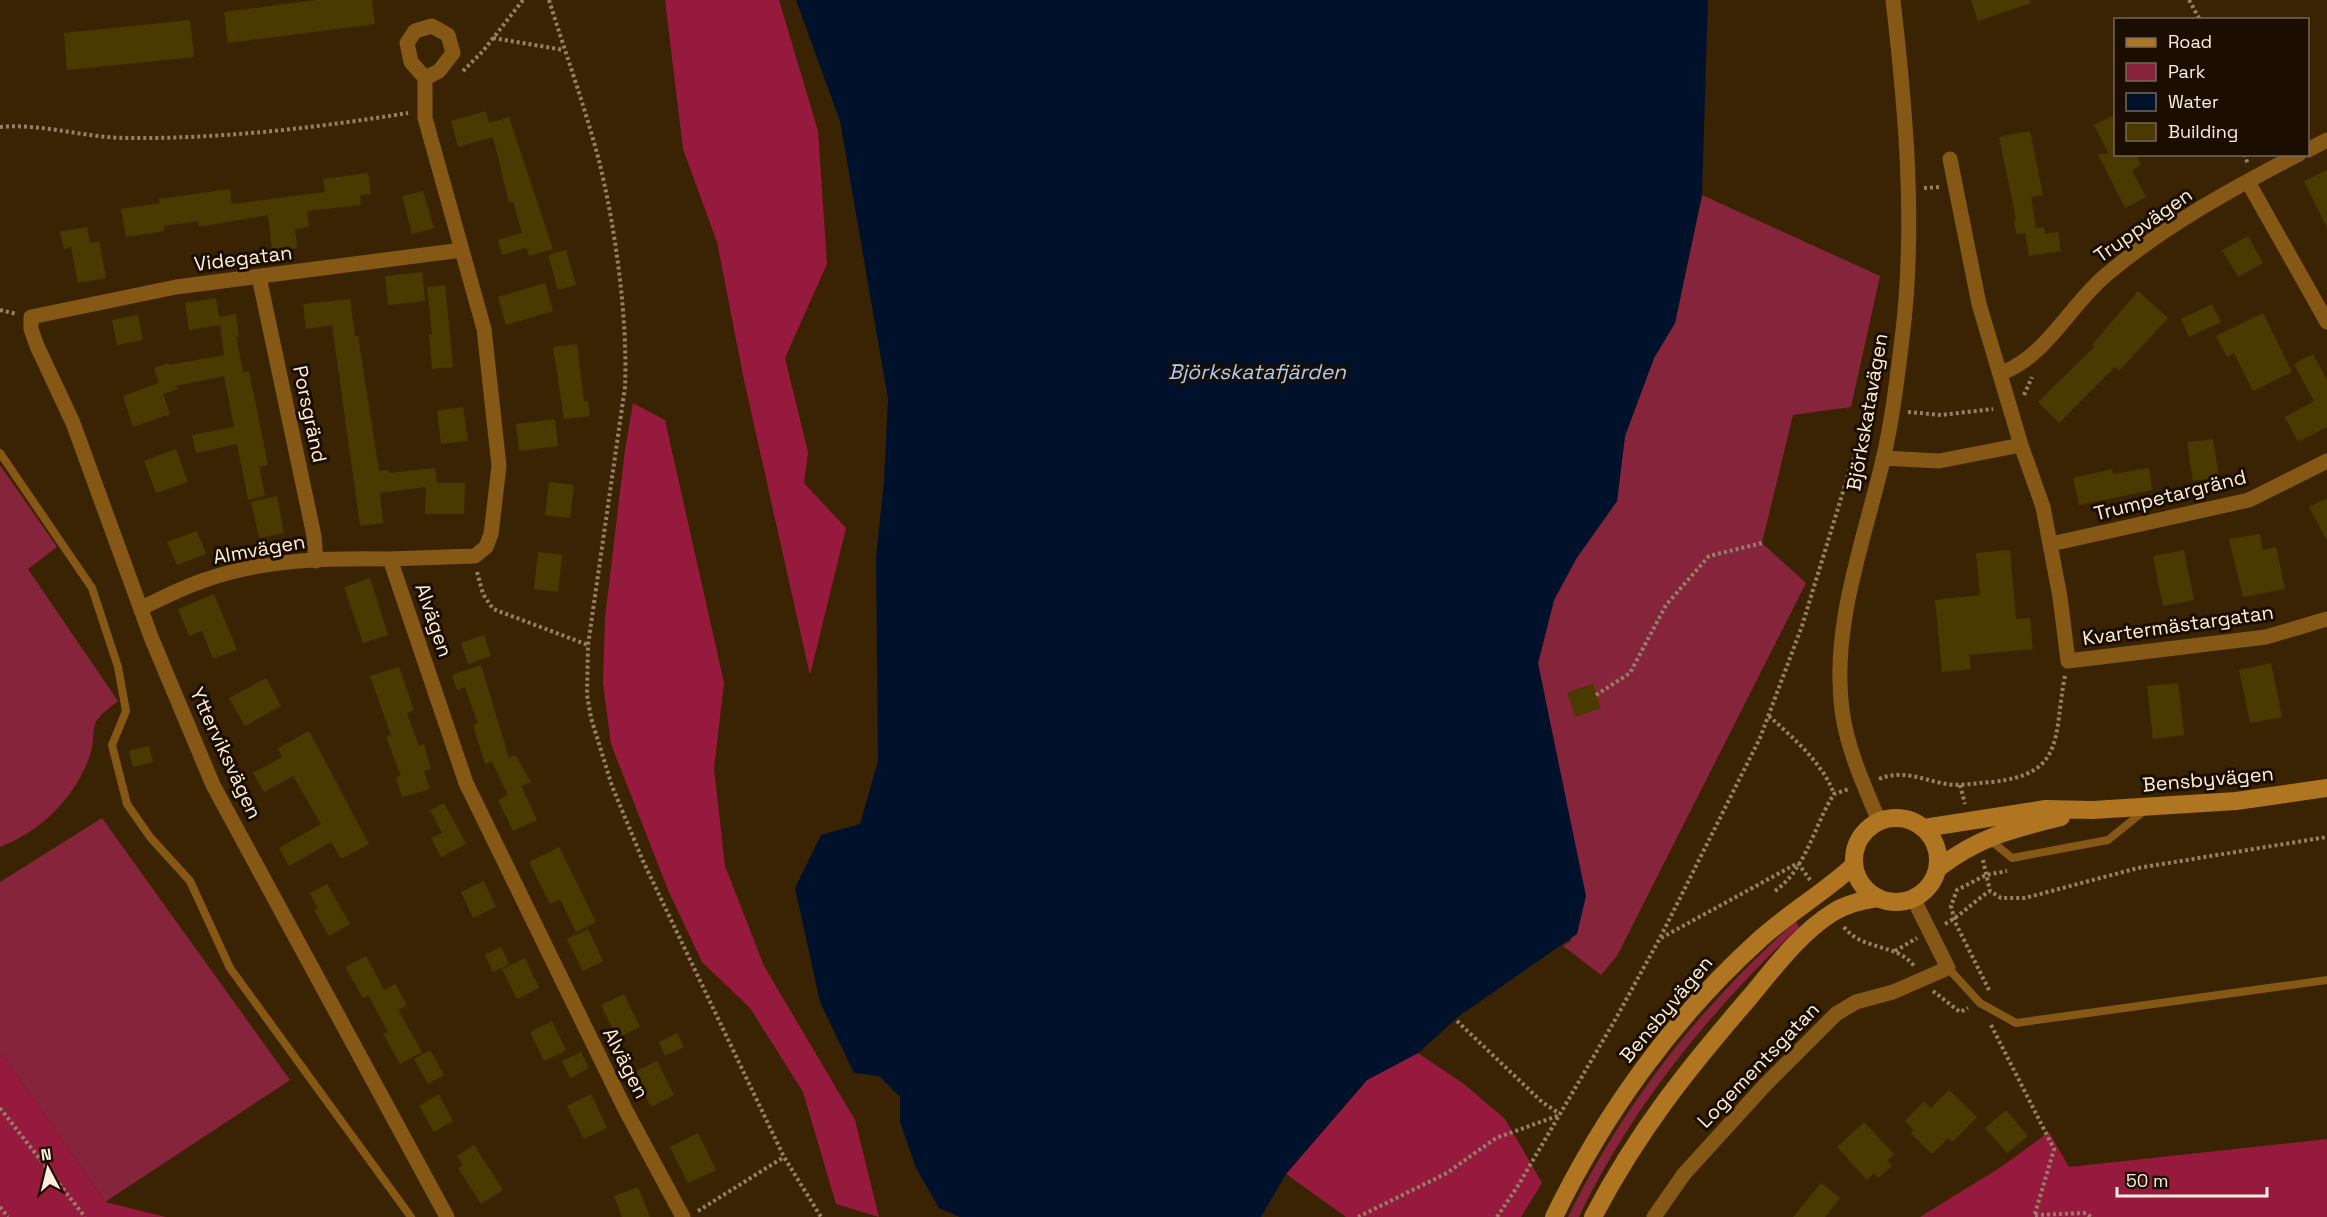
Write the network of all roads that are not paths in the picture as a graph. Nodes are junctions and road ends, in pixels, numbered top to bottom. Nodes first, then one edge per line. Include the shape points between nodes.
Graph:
1 (1893, 0) edge
2 (425, 78) dead end
3 (2327, 141) edge
4 (2309, 149) edge
5 (2295, 156) edge
6 (1950, 159) dead end
7 (2248, 182) junction
8 (462, 250) junction
9 (259, 278) junction
10 (31, 317) joint
11 (2327, 322) edge
12 (2001, 373) junction
13 (2021, 445) junction
14 (0, 453) edge
15 (1883, 458) junction
16 (2327, 461) edge
17 (2051, 543) junction
18 (390, 559) junction
19 (316, 561) junction
20 (141, 609) junction
21 (2327, 619) edge
22 (2327, 788) edge
23 (2148, 807) junction
24 (2093, 810) junction
25 (1880, 821) junction
26 (1924, 828) junction
27 (1983, 840) junction
28 (1854, 865) junction
29 (1937, 869) junction
30 (1879, 898) junction
31 (1913, 898) junction
32 (1948, 968) junction
33 (2327, 980) edge
34 (688, 1216) edge
35 (411, 1217) edge
36 (447, 1217) edge
37 (1554, 1217) edge
38 (1593, 1217) edge
39 (1654, 1217) edge

1 - 15 street, Björkskatavägen via 1905,111 1908,189 1905,310
2 - 8 street via 425,118
3 - 4 street
5 - 7 street, Truppvägen
6 - 12 street via 1979,304
7 - 11 street
7 - 12 street, Truppvägen via 2172,225 2134,252 2084,296 2029,358
8 - 9 street, Videgatan
8 - 18 street, Alvägen via 484,329 499,466 491,534 486,547 475,556
9 - 10 street, Videgatan via 176,287
9 - 19 street, Porsgränd
10 - 20 street, Ytterviksvägen via 37,346 73,423
12 - 13 street
13 - 15 street via 1938,461
13 - 17 street via 2038,489
14 - 35 lane via 92,588 118,667 126,711 112,745 127,804 150,837 190,881 230,968
15 - 25 street, Björkskatavägen via 1847,607 1840,668 1845,725 1852,752
16 - 17 street, Trumpetargränd via 2249,500
17 - 21 street, Kvartermästargatan via 2068,661 2266,637
18 - 19 street, Almvägen
18 - 34 street, Alvägen via 466,783 625,1109
19 - 20 street, Almvägen via 262,566 209,579
20 - 36 street, Ytterviksvägen via 213,785
22 - 23 main road, Bensbyvägen via 2236,801
23 - 24 main road, Bensbyvägen
23 - 27 lane via 2108,840 2012,858
24 - 26 main road, Bensbyvägen via 2046,809
24 - 27 main road, Bensbyvägen
25 - 26 main road via 1905,819
25 - 28 main road via 1861,837 1854,852
26 - 29 main road via 1936,847
27 - 29 main road, Bensbyvägen
28 - 30 main road via 1862,884
28 - 37 main road, Bensbyvägen via 1758,941 1673,1029 1614,1111
29 - 31 main road via 1928,887
30 - 31 main road via 1892,902
30 - 38 main road via 1860,900 1833,912 1788,952 1691,1064 1632,1145
31 - 32 street
32 - 33 lane via 1980,1003 2016,1023
32 - 39 street, Logementsgatan via 1856,1002 1836,1014 1684,1174

